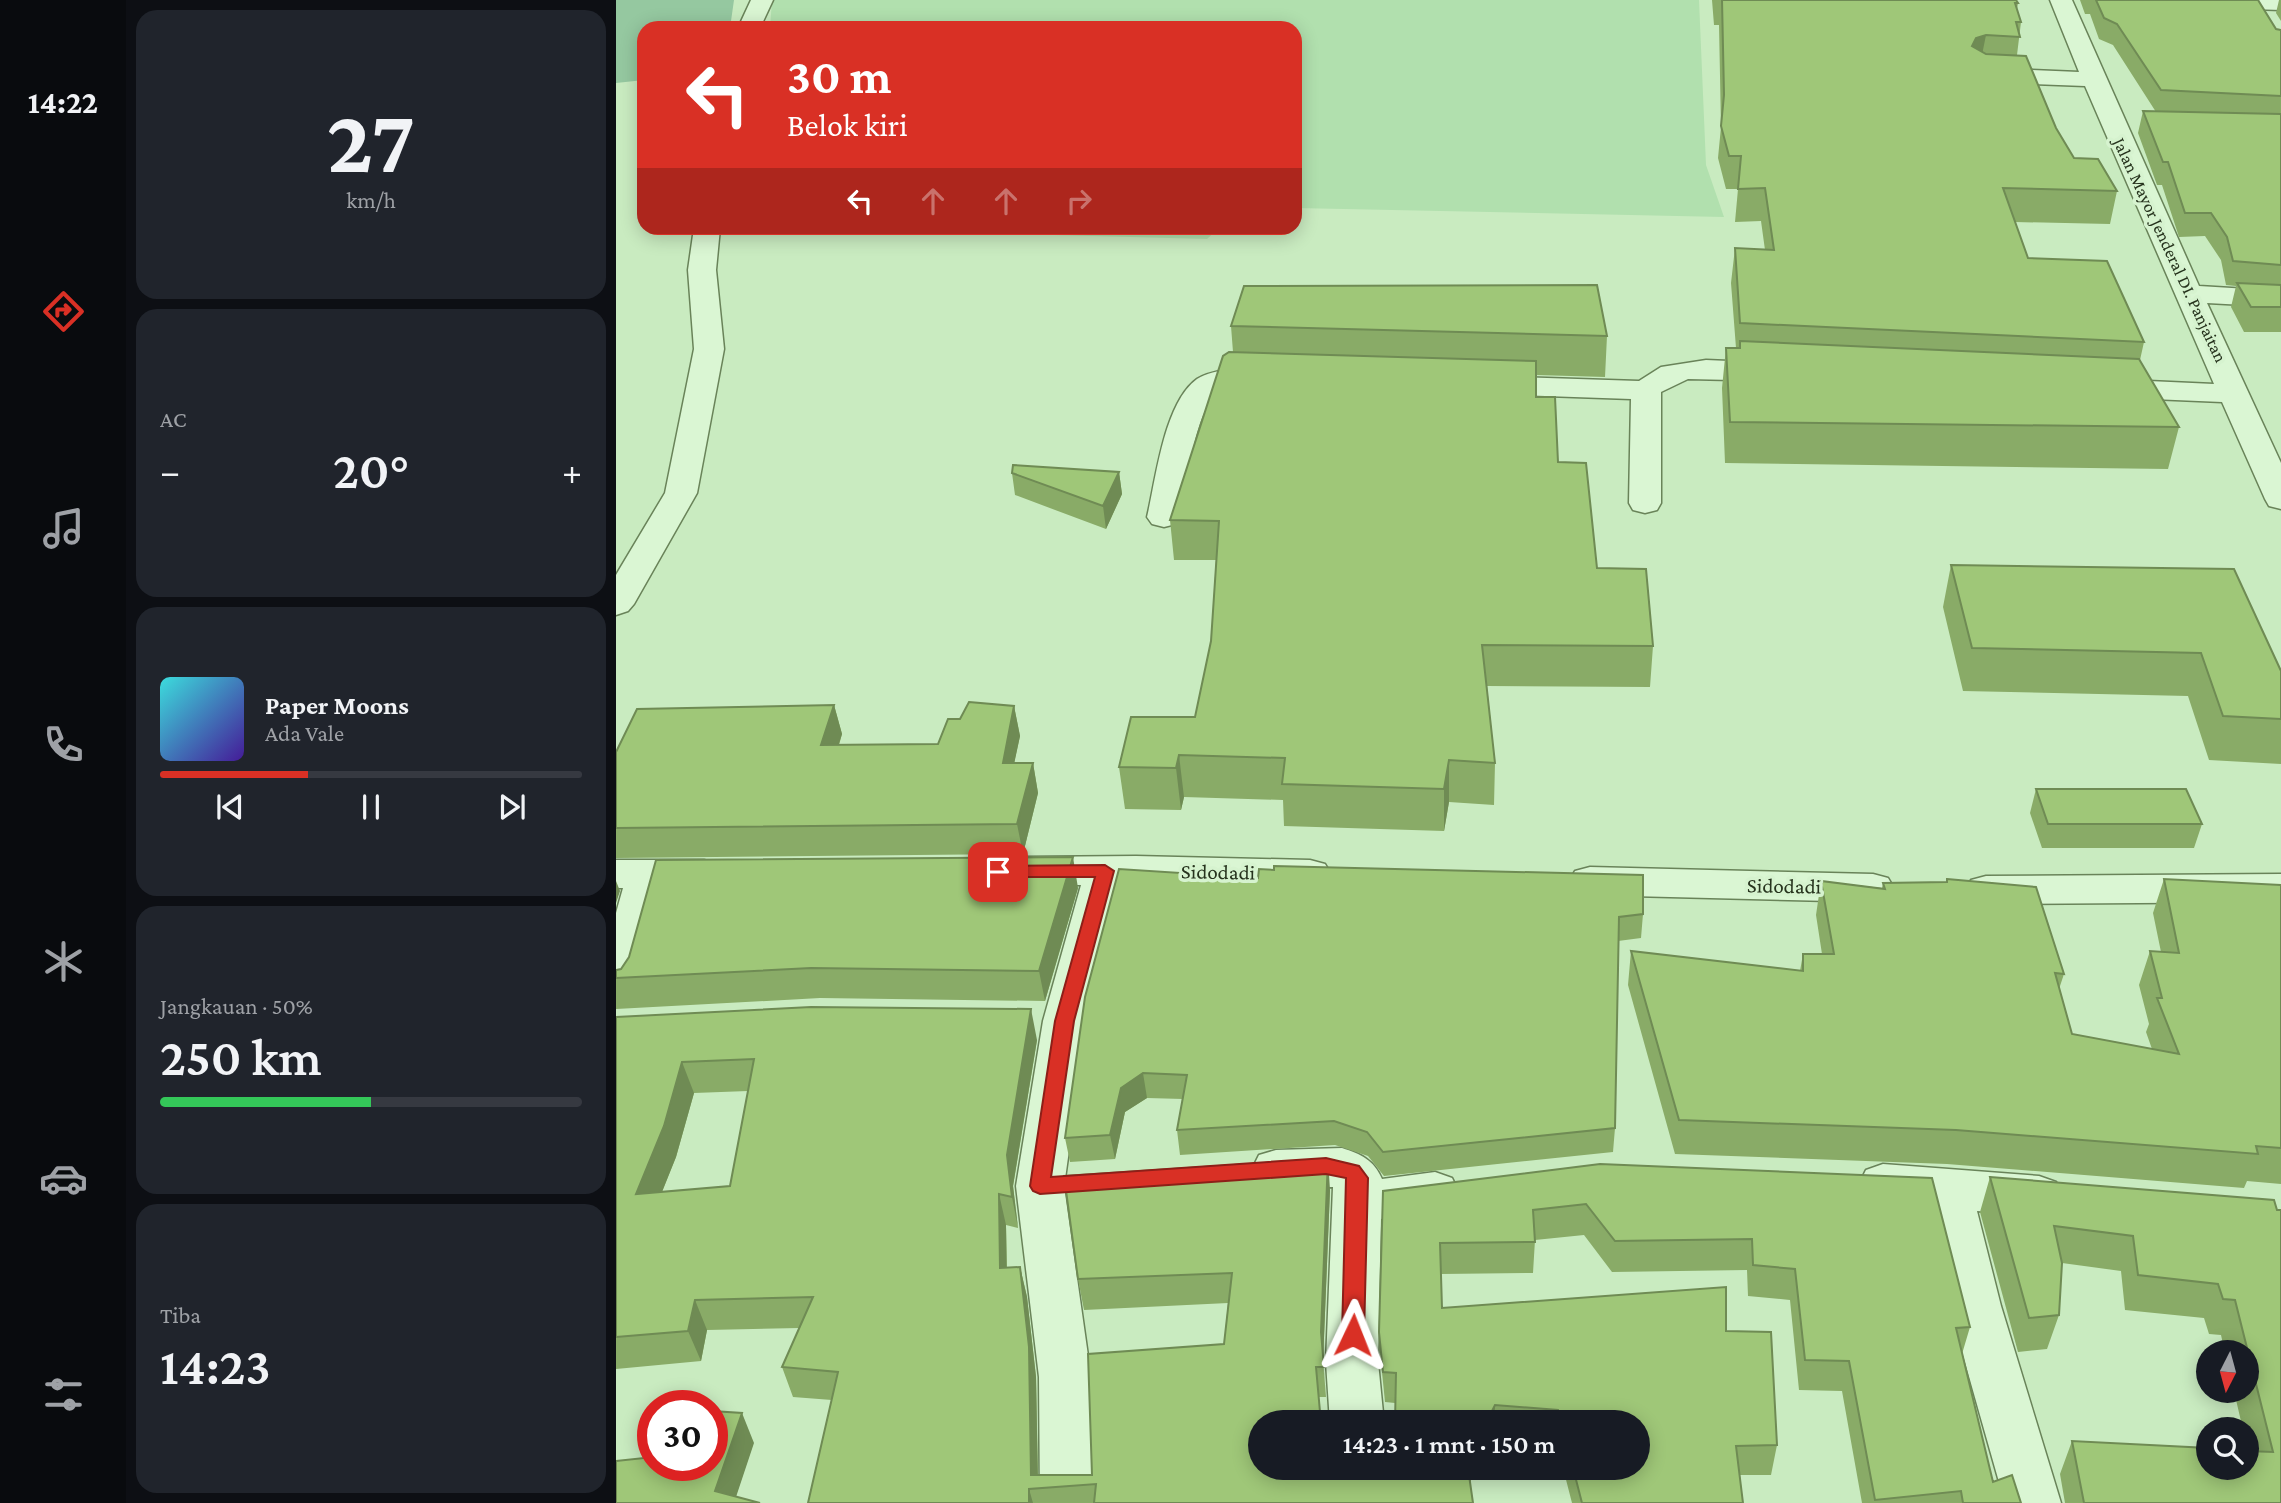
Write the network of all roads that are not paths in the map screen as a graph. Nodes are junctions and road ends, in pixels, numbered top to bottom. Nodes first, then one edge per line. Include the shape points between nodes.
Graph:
1 (762, 0) edge
2 (2061, 0) edge
3 (2161, 0) edge
4 (2248, 2) edge
5 (2281, 4) edge
6 (752, 21) edge
7 (2268, 23) edge
8 (1981, 75) edge
9 (2094, 79) junction
10 (706, 235) edge
11 (2191, 294) junction
12 (2281, 299) edge
13 (1806, 373) edge
14 (1300, 380) edge
15 (1453, 384) edge
16 (2082, 387) edge
17 (1647, 390) junction
18 (2236, 394) junction
19 (2272, 457) edge
20 (2281, 499) edge
21 (1645, 503) dead end
22 (1164, 517) dead end
23 (616, 604) edge
24 (1105, 871) junction
25 (981, 872) edge
26 (632, 874) edge
27 (745, 874) edge
28 (1345, 875) edge
29 (1555, 880) edge
30 (2281, 888) edge
31 (1904, 889) edge
32 (1945, 890) edge
33 (616, 986) edge
34 (1231, 1172) edge
35 (1840, 1183) edge
36 (1482, 1187) edge
37 (1947, 1187) junction
38 (2076, 1199) edge
39 (1358, 1202) junction
40 (1356, 1410) edge
41 (1361, 1480) edge
42 (1068, 1503) edge
43 (1362, 1503) edge
44 (2033, 1503) edge

1 - 6 street
2 - 9 street, Jalan Mayor Jenderal DI. Panjaitan
3 - 4 street
4 - 5 street
4 - 7 street
8 - 9 street
9 - 11 street, Jalan Mayor Jenderal DI. Panjaitan via 2124,121
10 - 23 street via 702,270 709,349 681,493
11 - 12 street
11 - 18 street, Jalan Mayor Jenderal DI. Panjaitan
13 - 17 street via 1690,370 1654,380
14 - 22 street via 1231,378 1203,390 1188,415
15 - 17 street
16 - 18 street
17 - 21 street
18 - 19 street, Jalan Mayor Jenderal DI. Panjaitan
19 - 20 street, Jalan Mayor Jenderal DI. Panjaitan
24 - 25 street, Sidodadi
24 - 28 street, Sidodadi
24 - 42 street via 1044,1021 1060,1184
26 - 27 street
26 - 33 street
29 - 31 street, Sidodadi
30 - 32 street
34 - 39 street via 1342,1167 1358,1178
35 - 37 street
36 - 39 street
37 - 38 street
37 - 44 street via 1975,1306
39 - 40 street via 1352,1362
41 - 43 street

